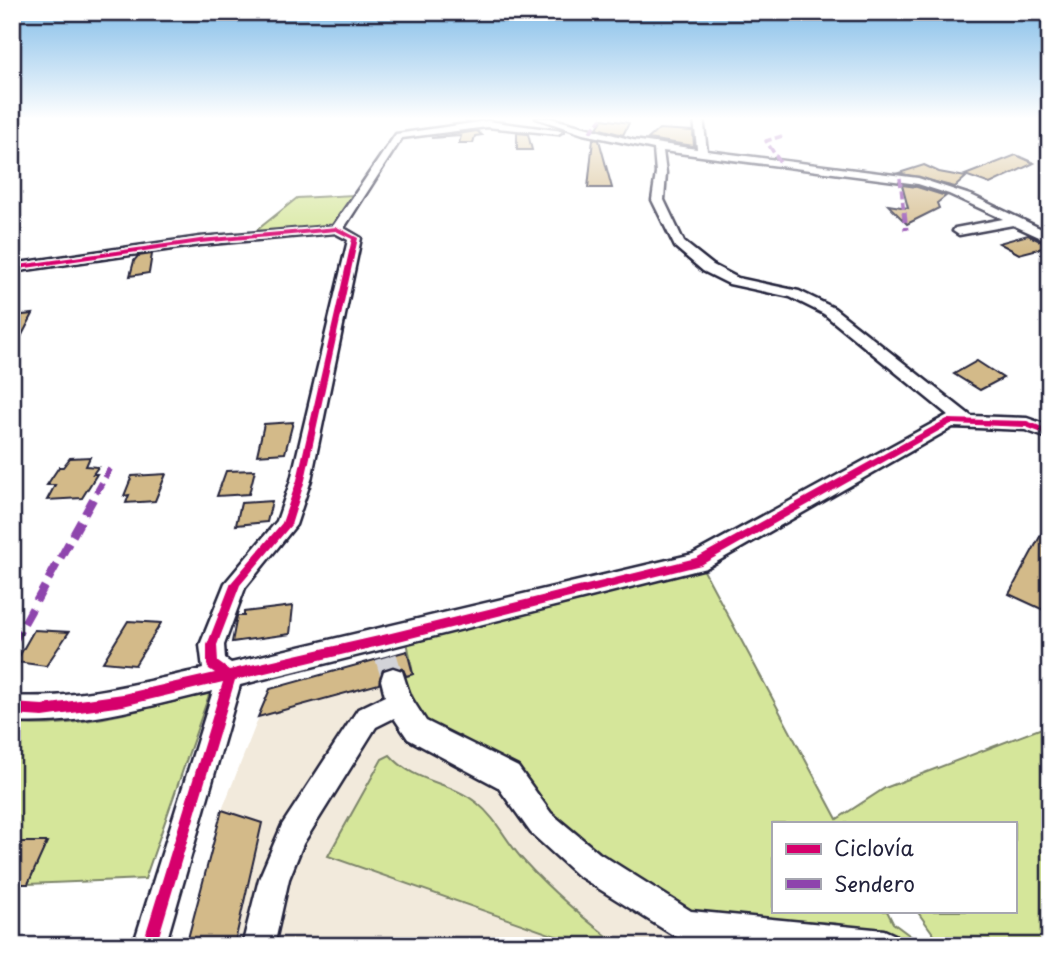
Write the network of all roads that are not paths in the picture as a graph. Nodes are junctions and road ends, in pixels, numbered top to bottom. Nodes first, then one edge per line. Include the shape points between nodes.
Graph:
1 (381, 163) edge
2 (660, 163) edge
3 (782, 163) edge
4 (1014, 221) junction
5 (1050, 222) edge
6 (337, 229) junction
7 (1029, 229) junction
8 (959, 231) dead end
9 (1050, 238) edge
10 (12, 268) edge
11 (965, 420) junction
12 (1050, 433) edge
13 (391, 670) junction
14 (230, 677) junction
15 (12, 709) edge
16 (149, 946) edge
17 (258, 946) edge
18 (884, 946) edge

1 - 6 street
2 - 11 street via 657,200 679,244 708,268 734,281 794,294 829,311
3 - 4 street via 920,181 967,196
4 - 7 street
4 - 8 street
5 - 7 street
6 - 10 street via 200,241
6 - 14 street via 355,238 355,244 301,480 286,525 236,583 212,645 213,665
7 - 9 street
11 - 12 street via 1027,424
11 - 13 street via 950,422 698,562
13 - 14 street
13 - 17 street via 367,718 292,835 274,879
13 - 18 street via 416,730 508,777 541,823 588,864 687,926
14 - 15 street via 123,700 43,711
14 - 16 street

